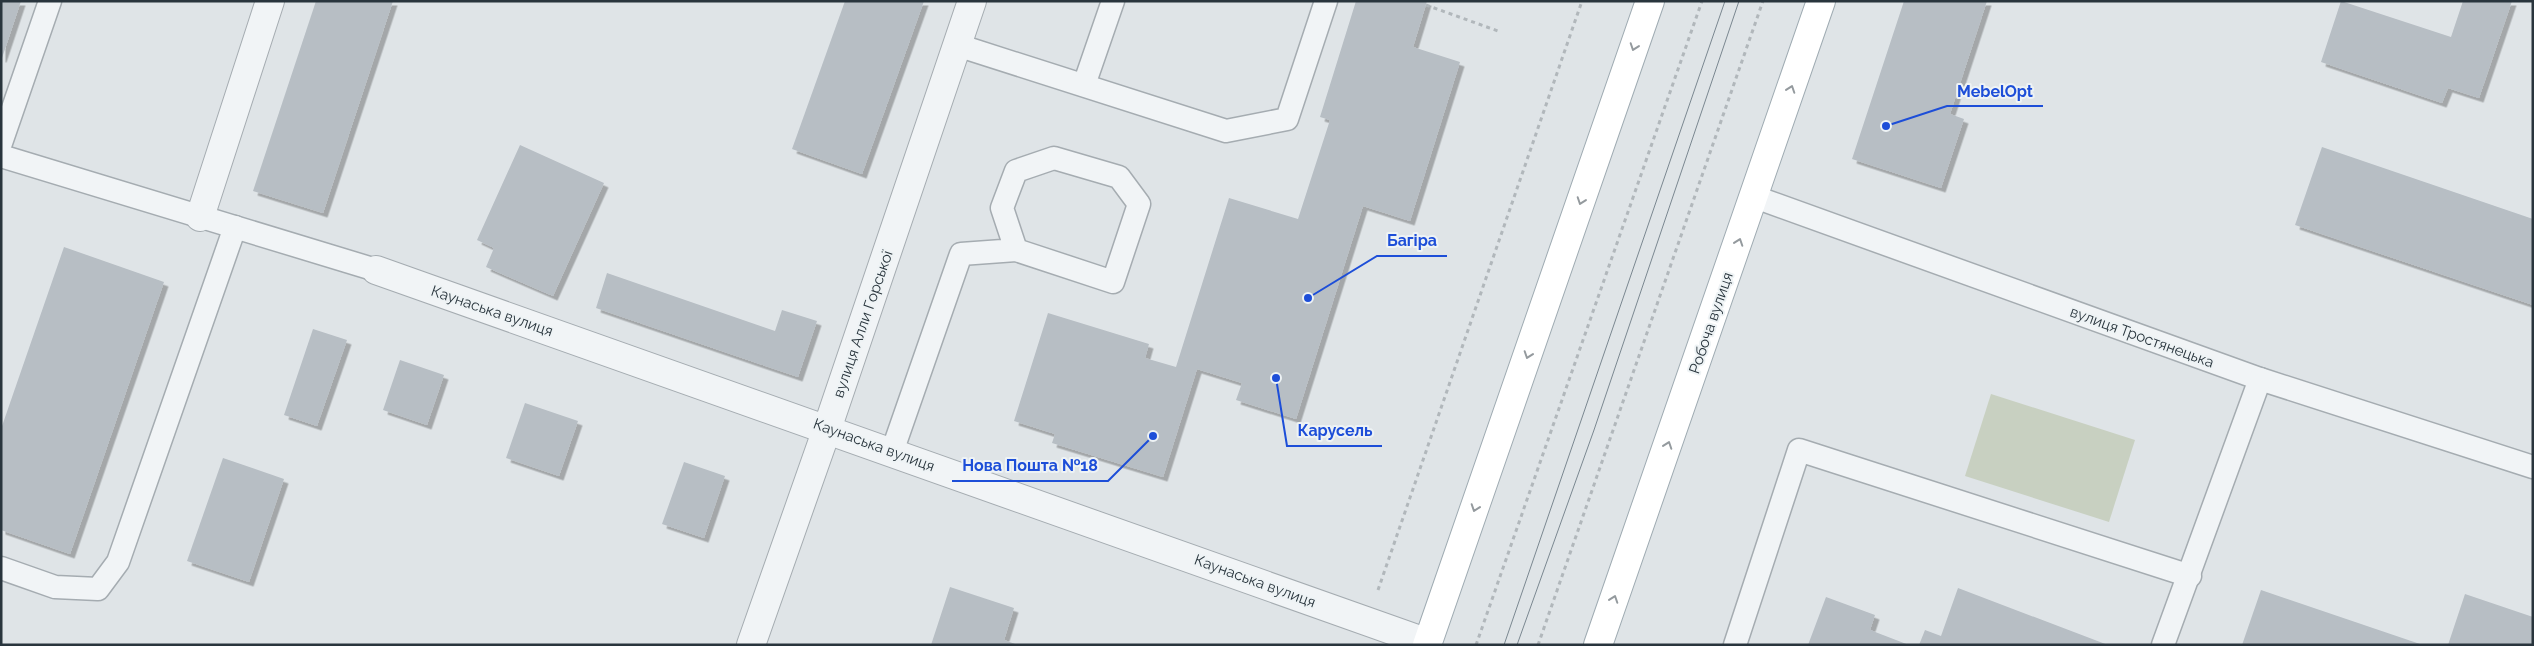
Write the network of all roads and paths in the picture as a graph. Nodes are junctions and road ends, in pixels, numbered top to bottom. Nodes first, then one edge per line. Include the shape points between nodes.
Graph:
1 (50, 1) edge
2 (270, 1) edge
3 (972, 1) edge
4 (1113, 1) edge
5 (1326, 1) edge
6 (1582, 1) edge
7 (1650, 1) edge
8 (1702, 1) edge
9 (1763, 1) edge
10 (1821, 1) edge
11 (1426, 5) dead end
12 (1498, 31) dead end
13 (957, 44) junction
14 (1084, 85) junction
15 (1, 143) edge
16 (1, 156) edge
17 (1755, 197) junction
18 (200, 217) junction
19 (235, 227) junction
20 (1016, 250) junction
21 (376, 270) joint
22 (2260, 379) junction
23 (827, 429) junction
24 (892, 452) junction
25 (2533, 467) edge
26 (1, 568) edge
27 (2190, 576) junction
28 (1368, 621) junction
29 (1428, 644) edge
30 (751, 645) edge
31 (1476, 645) edge
32 (1538, 645) edge
33 (1598, 645) edge
34 (1735, 645) edge
35 (2163, 645) edge

1 - 15 lane
2 - 18 street
3 - 13 street, вулиця Алли Горської
4 - 14 lane
5 - 14 lane via 1287,119 1226,131
6 - 28 path
7 -> 29 main road
8 - 31 path
9 - 32 path
17 -> 10 main road, Робоча вулиця
11 - 12 path
13 - 14 lane
13 - 23 street, вулиця Алли Горської
16 - 18 lane
17 - 22 lane, вулиця Тростянецька
33 -> 17 main road, Робоча вулиця
18 - 19 lane
19 - 21 lane
19 - 26 lane via 118,562 98,589 55,587
20 - 20 lane via 1113,282 1139,204 1119,177 1054,158 1026,168 1016,172 1002,208
20 - 24 lane via 961,254
21 - 23 street, Каунаська вулиця
22 - 25 lane, вулиця Тростянецька
22 - 27 lane
23 - 24 street, Каунаська вулиця
23 - 30 street, вулиця Алли Горської
24 - 28 street, Каунаська вулиця
27 - 34 lane via 1799,450
27 - 35 lane
28 - 29 street, Каунаська вулиця

